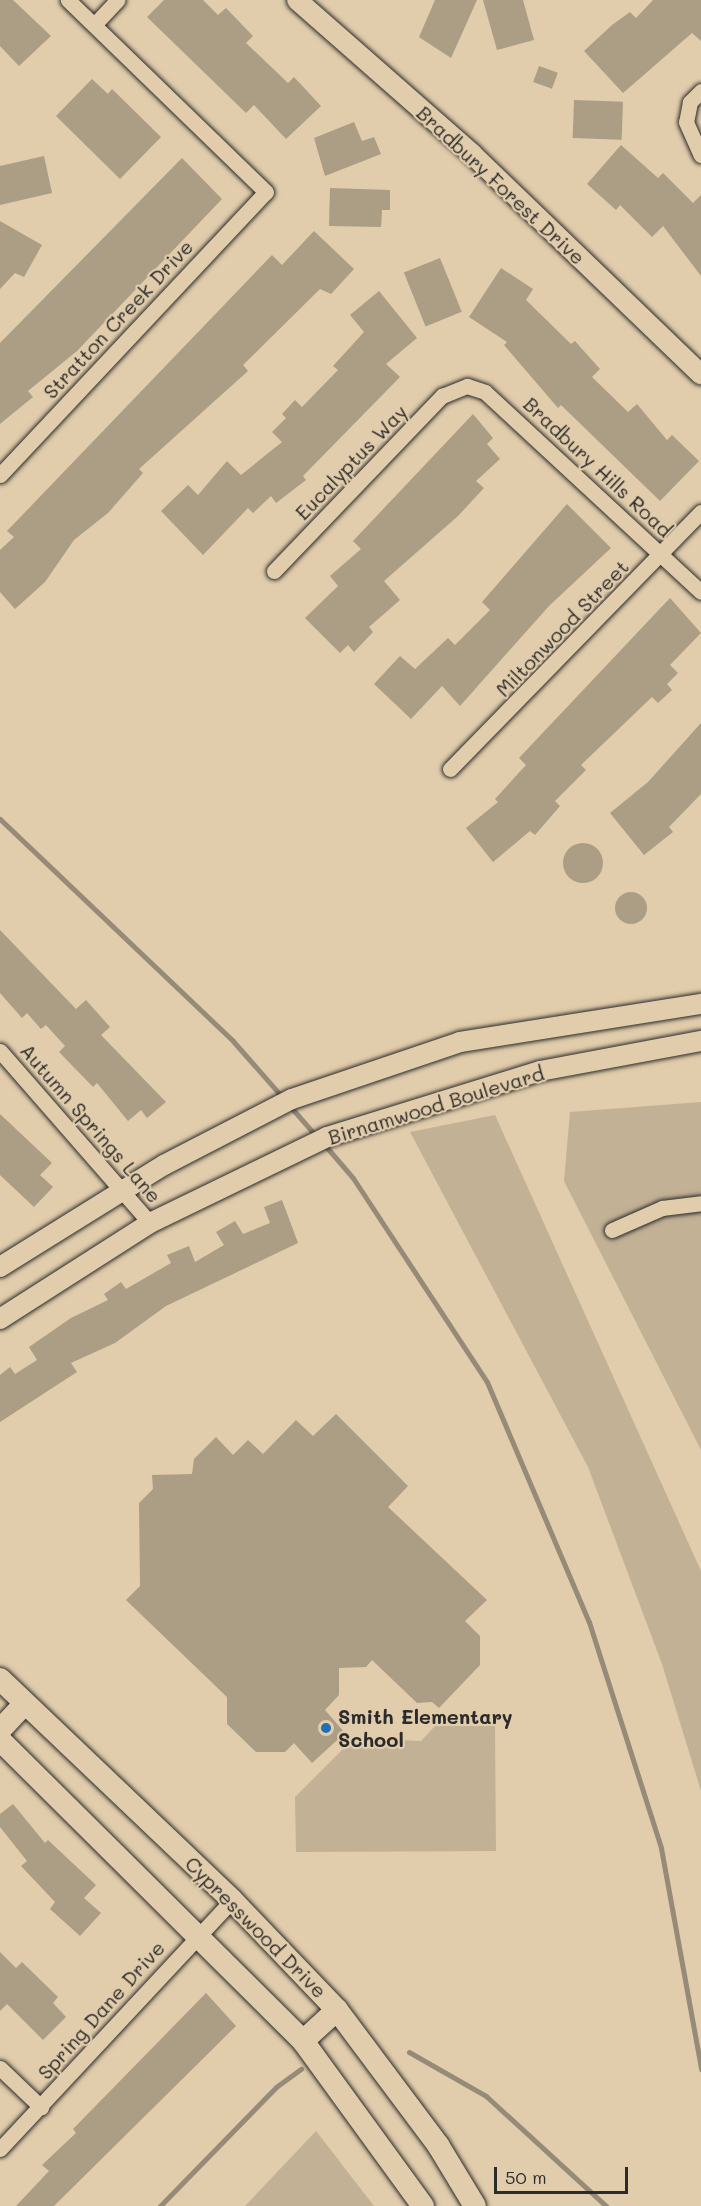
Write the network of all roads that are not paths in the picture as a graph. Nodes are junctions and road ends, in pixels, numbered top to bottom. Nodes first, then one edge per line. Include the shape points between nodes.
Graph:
1 (68, 0) edge
2 (117, 0) edge
3 (297, 0) edge
4 (95, 24) junction
5 (701, 91) edge
6 (701, 155) edge
7 (701, 374) edge
8 (460, 387) joint
9 (0, 475) edge
10 (701, 512) edge
11 (661, 554) junction
12 (274, 571) dead end
13 (701, 592) edge
14 (450, 769) dead end
15 (701, 1004) edge
16 (701, 1041) edge
17 (0, 1052) edge
18 (122, 1191) junction
19 (701, 1203) edge
20 (150, 1223) junction
21 (612, 1230) dead end
22 (0, 1267) edge
23 (0, 1319) edge
24 (0, 1679) edge
25 (24, 1704) junction
26 (0, 1730) edge
27 (0, 1740) edge
28 (232, 1900) junction
29 (198, 1934) junction
30 (337, 2010) junction
31 (303, 2041) junction
32 (0, 2068) edge
33 (41, 2107) junction
34 (0, 2149) edge
35 (423, 2206) edge
36 (475, 2206) edge

1 - 4 street
2 - 4 street
3 - 7 street, Bradbury Forest Drive via 472,154
4 - 9 street, Stratton Creek Drive via 266,192
5 - 6 street via 690,102 686,122
8 - 11 street, Bradbury Hills Road via 485,392
8 - 12 street, Eucalyptus Way via 442,396
10 - 11 street, Miltonwood Street
11 - 13 street, Bradbury Hills Road
11 - 14 street, Miltonwood Street
15 - 18 street via 460,1042 292,1099
16 - 20 street, Birnamwood Boulevard via 540,1071 418,1106 327,1137
17 - 18 street, Autumn Springs Lane
18 - 20 street, Autumn Springs Lane
18 - 22 street
19 - 21 street via 662,1208
20 - 23 street, Birnamwood Boulevard
24 - 25 main road, Cypresswood Drive
25 - 26 main road
25 - 28 main road, Cypresswood Drive
27 - 29 main road
28 - 29 street, Spring Dane Drive
28 - 30 main road, Cypresswood Drive
29 - 31 main road
29 - 33 street, Spring Dane Drive
30 - 31 main road
30 - 36 main road, Cypresswood Drive via 438,2145
31 - 35 main road
32 - 33 street
33 - 34 street, Spring Dane Drive

